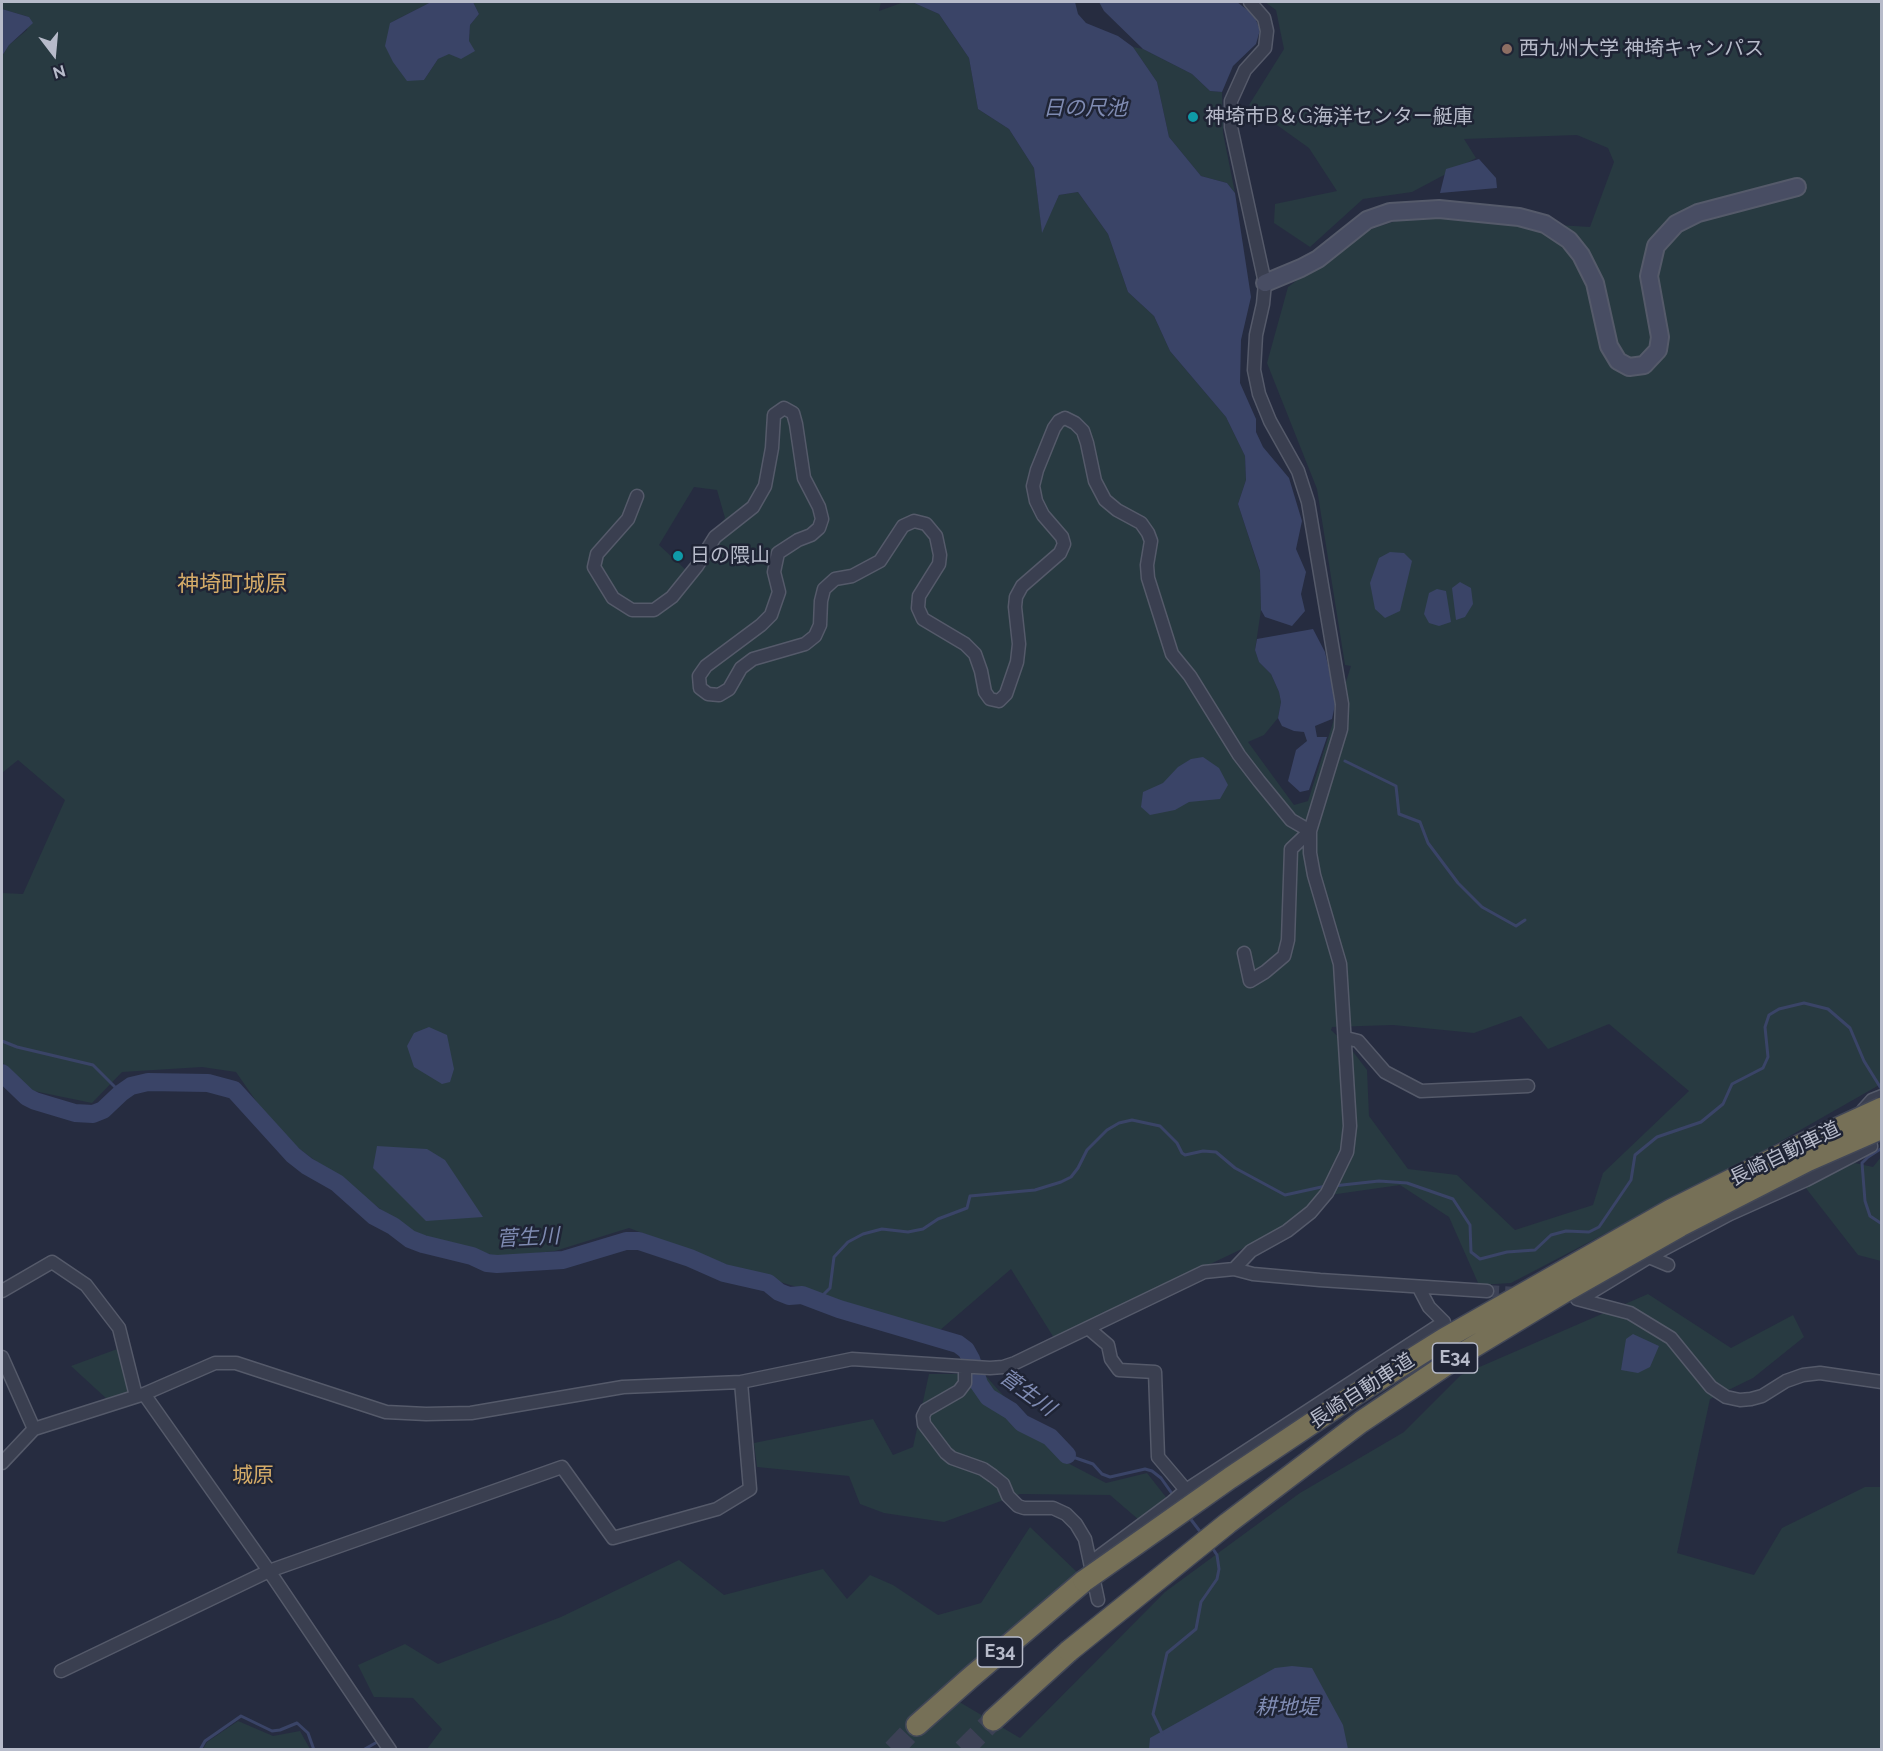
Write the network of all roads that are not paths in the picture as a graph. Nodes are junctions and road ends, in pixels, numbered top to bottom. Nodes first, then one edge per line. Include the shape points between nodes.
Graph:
1 (1250, 2) edge
2 (1797, 187) dead end
3 (1265, 284) junction
4 (638, 496) dead end
5 (1310, 831) junction
6 (1244, 953) dead end
7 (1346, 1038) junction
8 (1528, 1086) dead end
9 (1878, 1101) edge
10 (1881, 1128) edge
11 (1649, 1257) junction
12 (1668, 1265) dead end
13 (1234, 1269) junction
14 (1419, 1288) junction
15 (2, 1291) edge
16 (1487, 1292) tunnel mouth
17 (1088, 1328) junction
18 (2, 1357) edge
19 (965, 1367) junction
20 (741, 1382) junction
21 (1881, 1382) edge
22 (140, 1395) junction
23 (34, 1429) junction
24 (2, 1464) edge
25 (1186, 1490) junction
26 (269, 1571) junction
27 (1087, 1572) junction
28 (1098, 1600) dead end
29 (61, 1671) dead end
30 (993, 1720) tunnel mouth
31 (917, 1725) tunnel mouth
32 (390, 1749) edge

1 - 3 street via 1263,18 1267,31 1265,48 1245,70 1231,101 1231,127
2 - 3 street via 1698,213 1676,224 1656,246 1649,276 1660,337 1658,351 1644,365 1629,367 1618,361 1609,346 1595,283 1569,240 1545,224 1519,217 1439,209 1390,212 1367,220 1318,259
3 - 5 street via 1254,370 1270,422 1298,471 1308,502 1342,704 1341,729
4 - 5 street via 628,519 597,554 594,567 613,598 632,610 654,610 672,597 715,537 753,507 765,486 774,415 784,408 793,413 804,478 822,519 819,528 778,553 774,572 780,592 771,615 705,666 699,676 700,688 708,694 719,694 729,689 741,668 753,659 806,644 820,625 824,590 835,579 852,576 880,561 903,526 914,521 926,524 936,536 940,555 939,564 919,596 918,608 923,619 975,654 984,692 999,701 1006,694 1017,662 1016,597 1022,586 1060,553 1064,544 1043,515 1034,486 1054,428 1065,418 1083,431 1095,481 1106,500 1141,523 1148,533 1148,578 1172,654 1259,781 1291,820
5 - 6 street via 1291,849 1284,956 1250,981
5 - 7 street via 1314,875 1340,964
7 - 8 street via 1358,1041 1385,1072 1421,1091
7 - 13 street via 1350,1125 1347,1152 1335,1179 1311,1212 1251,1251
9 - 11 street via 1863,1110 1871,1146
9 - 27 highway, 長崎自動車道 / E34, bridge via 1799,1146 1671,1210 1444,1339 1348,1398
10 - 30 highway, 長崎自動車道 / E34, bridge via 1680,1226 1465,1352 1360,1422 1228,1523 1069,1651
11 - 12 street
11 - 21 street via 1575,1299 1630,1313 1671,1338 1711,1387 1726,1397 1751,1399 1786,1381 1821,1373
13 - 14 street via 1253,1274
13 - 17 street via 1204,1272
14 - 16 street
14 - 25 street via 1429,1307 1444,1322
15 - 22 street via 52,1262 86,1285 119,1328
17 - 19 street via 1015,1363
17 - 25 street via 1108,1345 1119,1370 1155,1372 1158,1457
18 - 23 street
19 - 20 street via 852,1359
19 - 27 street via 965,1383 959,1391 926,1410 922,1416 924,1424 946,1453 993,1476 1018,1506 1053,1508 1066,1514 1085,1539
20 - 22 street via 623,1387 471,1413 426,1414 386,1412 236,1363 215,1363
20 - 26 street via 750,1489 717,1509 613,1538 562,1467
22 - 23 street
22 - 26 street
23 - 24 street
25 - 27 street
26 - 29 street
26 - 32 street
27 - 28 street
27 - 31 highway, 長崎自動車道 / E34

